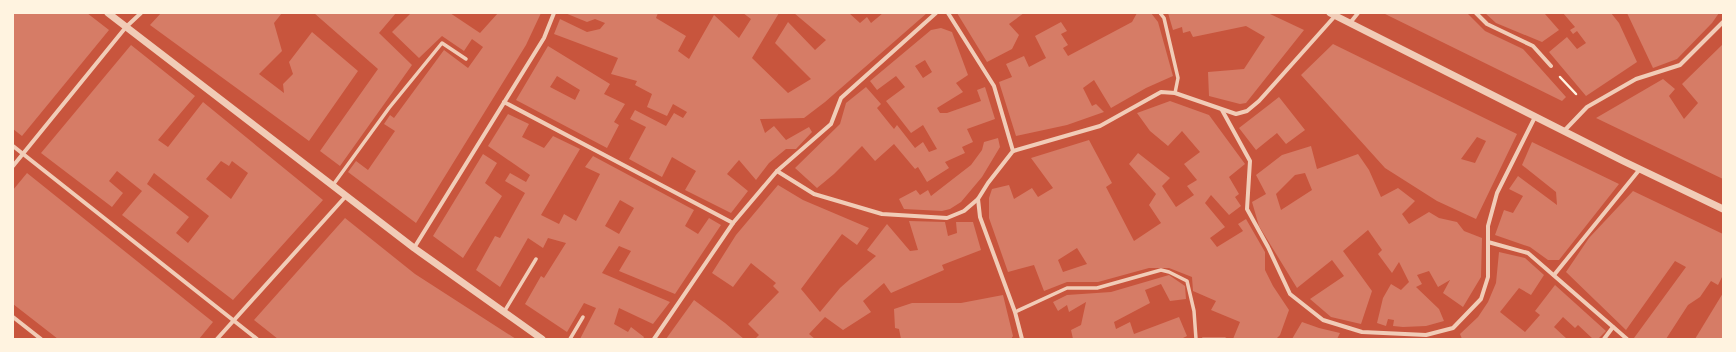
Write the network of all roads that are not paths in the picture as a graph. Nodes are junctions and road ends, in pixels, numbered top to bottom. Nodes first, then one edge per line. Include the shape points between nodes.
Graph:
1 (108, 13) edge
2 (141, 13) edge
3 (554, 13) edge
4 (936, 13) edge
5 (948, 13) edge
6 (1160, 13) edge
7 (1358, 13) edge
8 (1476, 13) edge
9 (1332, 14) edge
10 (1723, 22) edge
11 (1350, 23) junction
12 (126, 27) junction
13 (466, 59) dead end
14 (1551, 66) road end
15 (1175, 93) junction
16 (504, 102) junction
17 (1222, 110) junction
18 (1535, 117) junction
19 (1564, 131) junction
20 (13, 146) edge
21 (1013, 150) junction
22 (23, 154) junction
23 (13, 166) edge
24 (1640, 169) junction
25 (777, 171) junction
26 (333, 185) junction
27 (346, 196) junction
28 (978, 199) junction
29 (1723, 209) edge
30 (733, 223) junction
31 (1488, 242) junction
32 (414, 248) junction
33 (536, 259) dead end
34 (1554, 276) junction
35 (504, 312) junction
36 (1015, 312) junction
37 (13, 317) edge
38 (583, 317) dead end
39 (234, 320) junction
40 (1613, 327) junction
41 (41, 339) edge
42 (217, 339) edge
43 (257, 339) edge
44 (542, 339) edge
45 (570, 339) edge
46 (654, 339) edge
47 (1022, 339) edge
48 (1196, 339) edge
49 (1604, 339) edge
50 (1627, 339) edge

1 - 12 street
2 - 12 street
3 - 16 street via 544,38
4 - 25 street via 840,98 831,124
5 - 21 street via 994,86
6 - 15 street via 1164,18 1178,78
7 - 11 street
8 - 14 street via 1487,24 1533,46
9 - 11 street
9 - 17 street via 1259,101 1247,111 1236,114
10 - 19 street via 1680,65 1636,79 1587,107
11 - 18 street
12 - 22 street
12 - 26 street
13 - 26 street via 442,42
15 - 17 street
15 - 21 street via 1161,92 1100,126
16 - 30 street
16 - 32 street
17 - 31 street via 1250,161 1247,209 1290,294 1323,320 1362,332 1426,335 1453,328 1482,299 1488,277
18 - 19 street
18 - 31 street via 1497,194 1488,226
19 - 24 street
20 - 22 street
21 - 28 street
22 - 23 street
22 - 39 street
24 - 29 street
24 - 34 street
25 - 28 street via 814,194 882,214 948,218 964,211
25 - 30 street
26 - 27 street
27 - 32 street
27 - 39 street
28 - 36 street via 980,216
30 - 46 street
31 - 34 street via 1528,253
32 - 35 street
33 - 35 street
34 - 40 street
35 - 44 street
36 - 47 street
36 - 48 street via 1067,288 1097,288 1161,270 1187,281 1194,311
37 - 41 street
38 - 45 street
39 - 42 street
39 - 43 street
40 - 49 street
40 - 50 street

